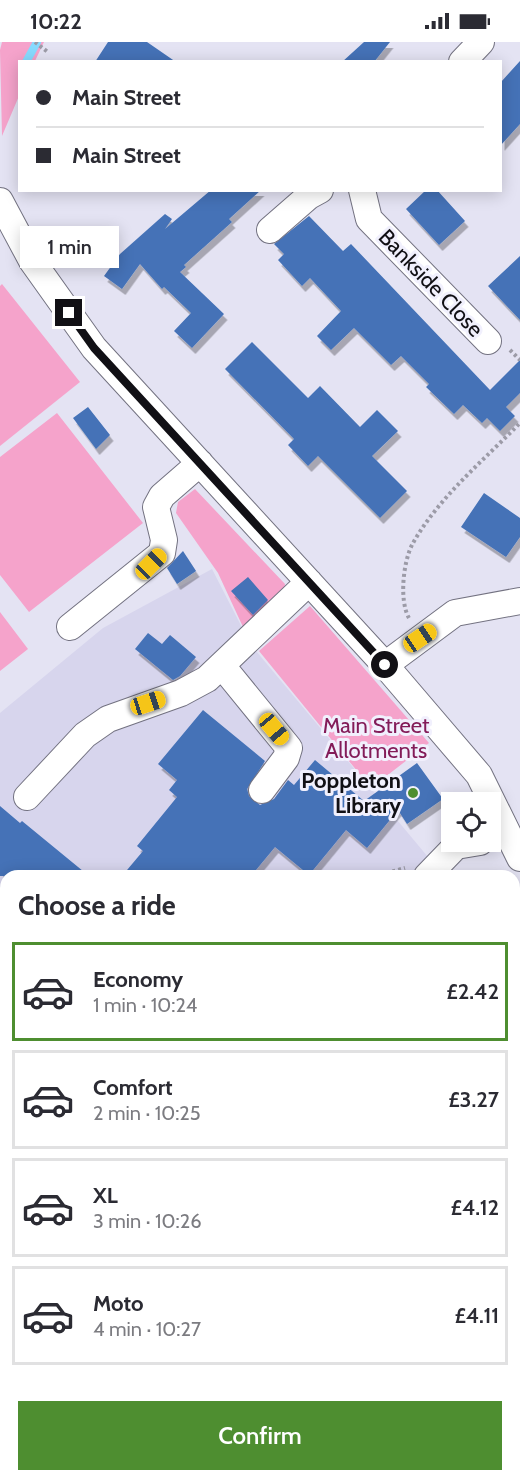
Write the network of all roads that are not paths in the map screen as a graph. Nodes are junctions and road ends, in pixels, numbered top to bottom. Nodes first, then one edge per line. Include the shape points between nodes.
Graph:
1 (482, 42) edge
2 (464, 60) edge
3 (316, 192) edge
4 (362, 192) edge
5 (1, 206) edge
6 (270, 230) dead end
7 (488, 342) dead end
8 (200, 463) junction
9 (309, 582) junction
10 (520, 600) edge
11 (70, 627) dead end
12 (385, 665) junction
13 (223, 667) junction
14 (262, 790) dead end
15 (27, 797) dead end
16 (507, 845) edge
17 (450, 852) edge
18 (433, 870) edge

1 - 2 street
3 - 6 street
4 - 7 street, Bankside Close via 369,219
5 - 8 street via 32,261 94,348
8 - 9 street
8 - 11 street via 162,496 156,507 164,540 162,553
9 - 12 street
9 - 13 street
10 - 12 street via 455,613
12 - 16 street via 479,775
13 - 14 street via 289,748
13 - 15 street via 181,693 108,719 85,735
17 - 18 street

